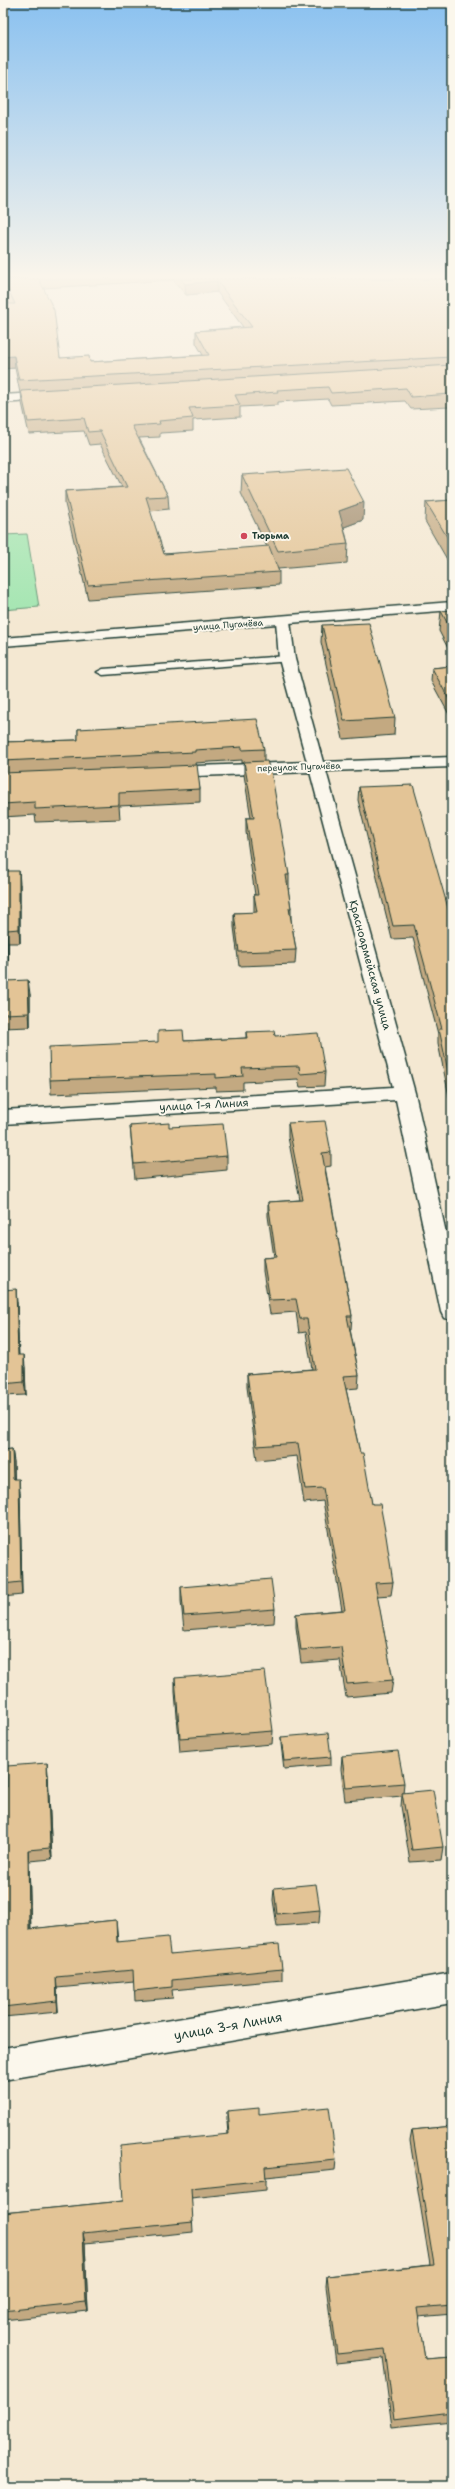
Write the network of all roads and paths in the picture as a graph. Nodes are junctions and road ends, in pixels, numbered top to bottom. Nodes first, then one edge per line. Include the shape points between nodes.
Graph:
1 (64, 395) edge
2 (3, 399) edge
3 (452, 606) edge
4 (283, 621) junction
5 (3, 642) edge
6 (287, 659) junction
7 (103, 672) dead end
8 (452, 762) edge
9 (316, 766) junction
10 (152, 773) edge
11 (405, 1093) junction
12 (3, 1117) edge
13 (452, 1312) edge
14 (452, 1988) edge
15 (3, 2064) edge

1 - 2 street
3 - 4 street, улица Пугачёва
4 - 5 street, улица Пугачёва
4 - 6 street, Красноармейская улица
6 - 7 lane
6 - 9 street, Красноармейская улица
8 - 9 street, переулок Пугачёва
9 - 10 street, переулок Пугачёва
9 - 11 street, Красноармейская улица
11 - 12 street, улица 1-я Линия
11 - 13 street, Красноармейская улица
14 - 15 street, улица 3-я Линия

